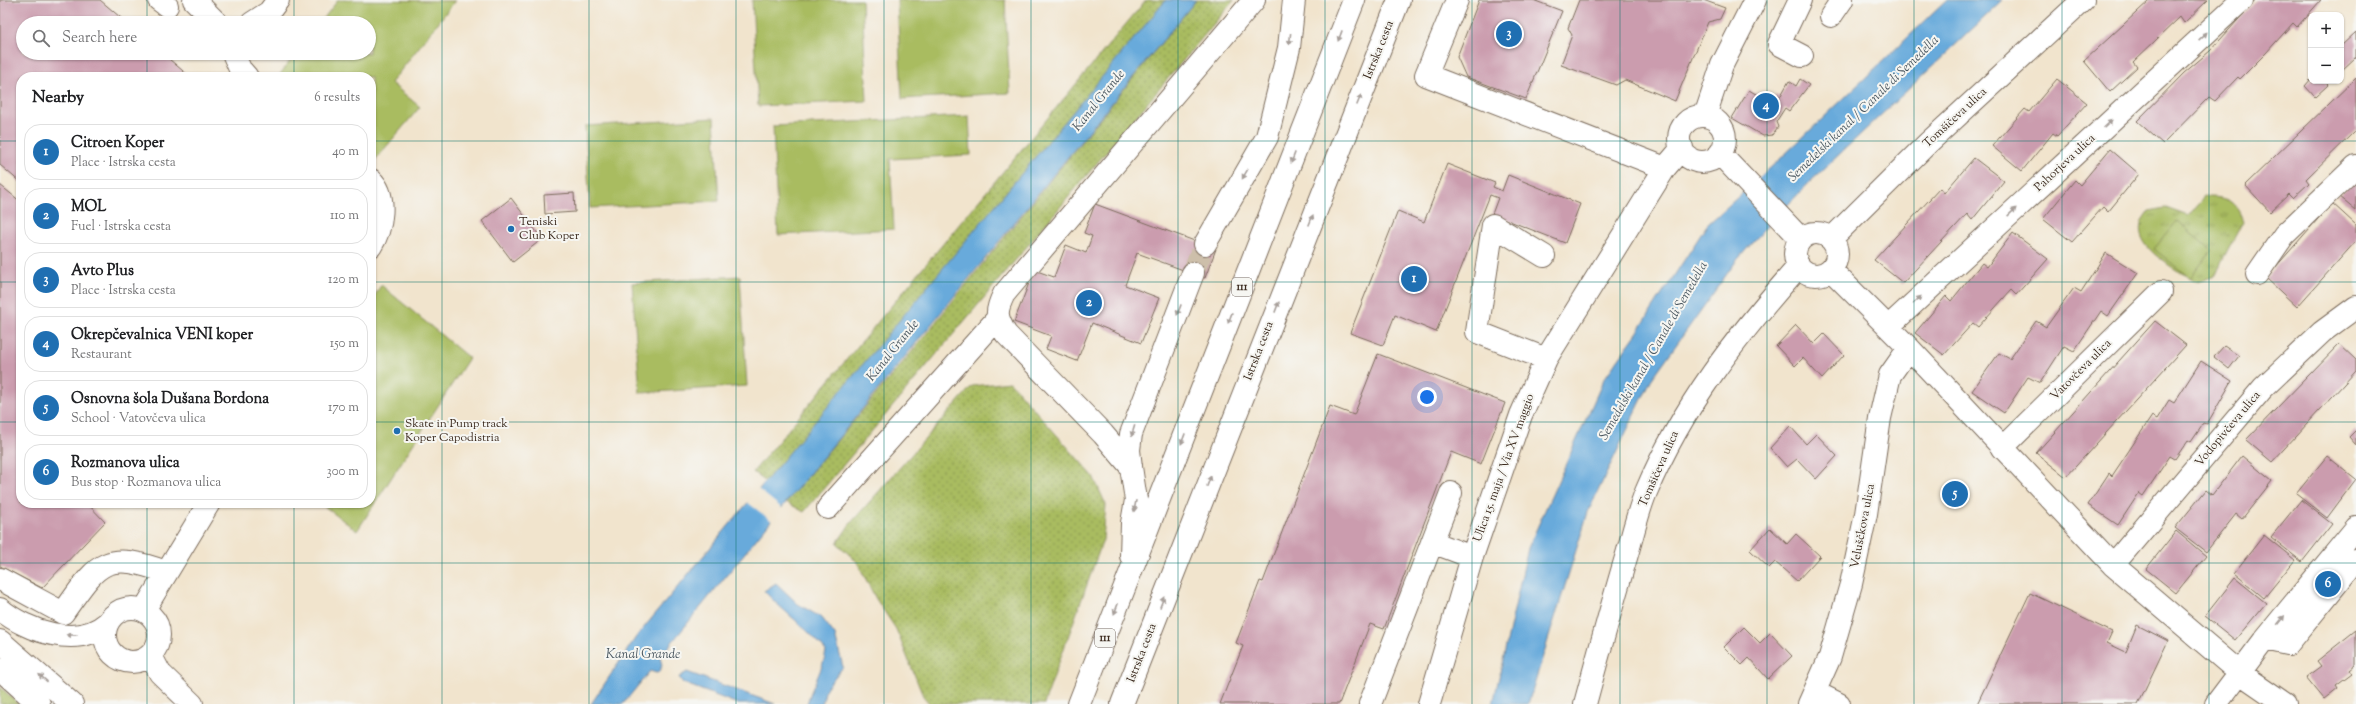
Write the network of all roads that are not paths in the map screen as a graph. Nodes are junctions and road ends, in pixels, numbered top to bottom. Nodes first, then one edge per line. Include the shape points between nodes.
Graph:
1 (194, 0) edge
2 (278, 0) edge
3 (1254, 0) edge
4 (1294, 0) edge
5 (1354, 0) edge
6 (1399, 0) edge
7 (1456, 0) edge
8 (1755, 0) edge
9 (1800, 0) edge
10 (2083, 0) edge
11 (2242, 0) edge
12 (210, 16) edge
13 (263, 16) edge
14 (1802, 56) dead end
15 (236, 60) edge
16 (243, 72) edge
17 (1705, 116) junction
18 (1682, 148) junction
19 (1720, 154) junction
20 (2356, 166) edge
21 (1665, 168) junction
22 (376, 188) edge
23 (376, 236) edge
24 (1801, 239) junction
25 (1831, 239) junction
26 (1205, 244) tunnel mouth
27 (1544, 256) dead end
28 (1798, 266) junction
29 (1831, 270) junction
30 (1193, 274) tunnel mouth
31 (2257, 274) dead end
32 (2161, 292) dead end
33 (2356, 307) edge
34 (997, 319) junction
35 (1888, 327) junction
36 (1909, 348) junction
37 (1546, 359) junction
38 (2002, 448) junction
39 (1131, 467) junction
40 (1451, 493) dead end
41 (206, 508) edge
42 (828, 508) dead end
43 (2356, 528) edge
44 (1432, 542) junction
45 (1472, 557) junction
46 (2356, 560) edge
47 (2113, 565) junction
48 (166, 572) junction
49 (1130, 573) junction
50 (2356, 578) edge
51 (0, 579) edge
52 (2333, 589) junction
53 (0, 609) edge
54 (144, 610) junction
55 (107, 623) junction
56 (2265, 639) junction
57 (0, 641) edge
58 (151, 656) junction
59 (0, 669) edge
60 (2240, 672) junction
61 (1812, 698) edge
62 (39, 704) edge
63 (72, 704) edge
64 (192, 704) edge
65 (1080, 704) edge
66 (1122, 704) edge
67 (1370, 704) edge
68 (1429, 704) edge
69 (1585, 704) edge
70 (1839, 704) edge
71 (2216, 704) edge
72 (2285, 704) edge

1 - 12 main road
2 - 13 main road
3 - 34 main road via 1004,294 998,306
4 -> 26 main road via 1289,48 1267,137
5 -> 49 main road, 111
66 -> 6 main road, Istrska cesta
7 - 21 main road via 1426,75
8 - 17 main road via 1722,65
9 - 14 main road via 1779,44
10 - 25 main road, Tomšičeva ulica via 1928,143
35 -> 11 main road, Pahorjeva ulica
15 - 16 main road
17 - 18 main road via 1697,116 1684,125 1680,132
17 - 19 main road via 1716,121 1724,131 1725,139
18 - 19 main road via 1692,159 1699,162 1714,159
18 - 21 main road, Ulica 15. maja / Via XV maggio
19 - 24 main road
20 - 31 main road via 2284,235
21 - 37 main road, Ulica 15. maja / Via XV maggio
22 - 23 main road via 381,227
24 - 25 main road via 1816,233 1824,234
24 - 28 main road via 1795,252
25 - 29 main road via 1835,244 1837,258
27 - 37 main road via 1493,226 1477,332
28 - 29 main road via 1810,275 1825,274
28 - 69 main road, Tomšičeva ulica via 1720,361 1673,435 1646,492
29 - 35 main road
30 -> 39 main road via 1131,434
32 - 38 main road, Vatovčeva ulica
33 - 47 main road, Vodopivčeva ulica via 2322,332 2263,388
34 - 39 main road via 1006,334 1103,434
34 - 42 main road
35 - 36 main road
36 - 38 main road
36 - 61 main road, Veluščkova ulica via 1890,375 1880,418 1866,514 1852,584 1830,657
37 - 45 main road, Ulica 15. maja / Via XV maggio via 1521,415
38 - 47 main road
39 -> 49 main road via 1136,500 1132,523
40 - 44 main road
41 - 48 main road
56 -> 43 main road
44 - 45 main road
44 - 67 main road
45 - 68 main road, Ulica 15. maja / Via XV maggio
46 - 52 main road
47 - 60 main road
48 - 51 main road via 142,563 110,561 92,572 63,613
48 - 54 main road
49 -> 65 main road, 111
50 - 52 main road
52 - 56 main road via 2288,644
55 -> 53 main road via 101,629 84,635 53,634 27,625
54 - 55 main road via 130,607 123,609
54 - 58 main road via 154,619 160,631 158,644
55 - 58 main road via 106,644 112,654 131,663
56 - 60 main road
63 -> 57 main road
58 - 64 main road via 160,674
59 - 62 main road
60 - 71 main road
60 - 72 main road
61 - 70 main road

